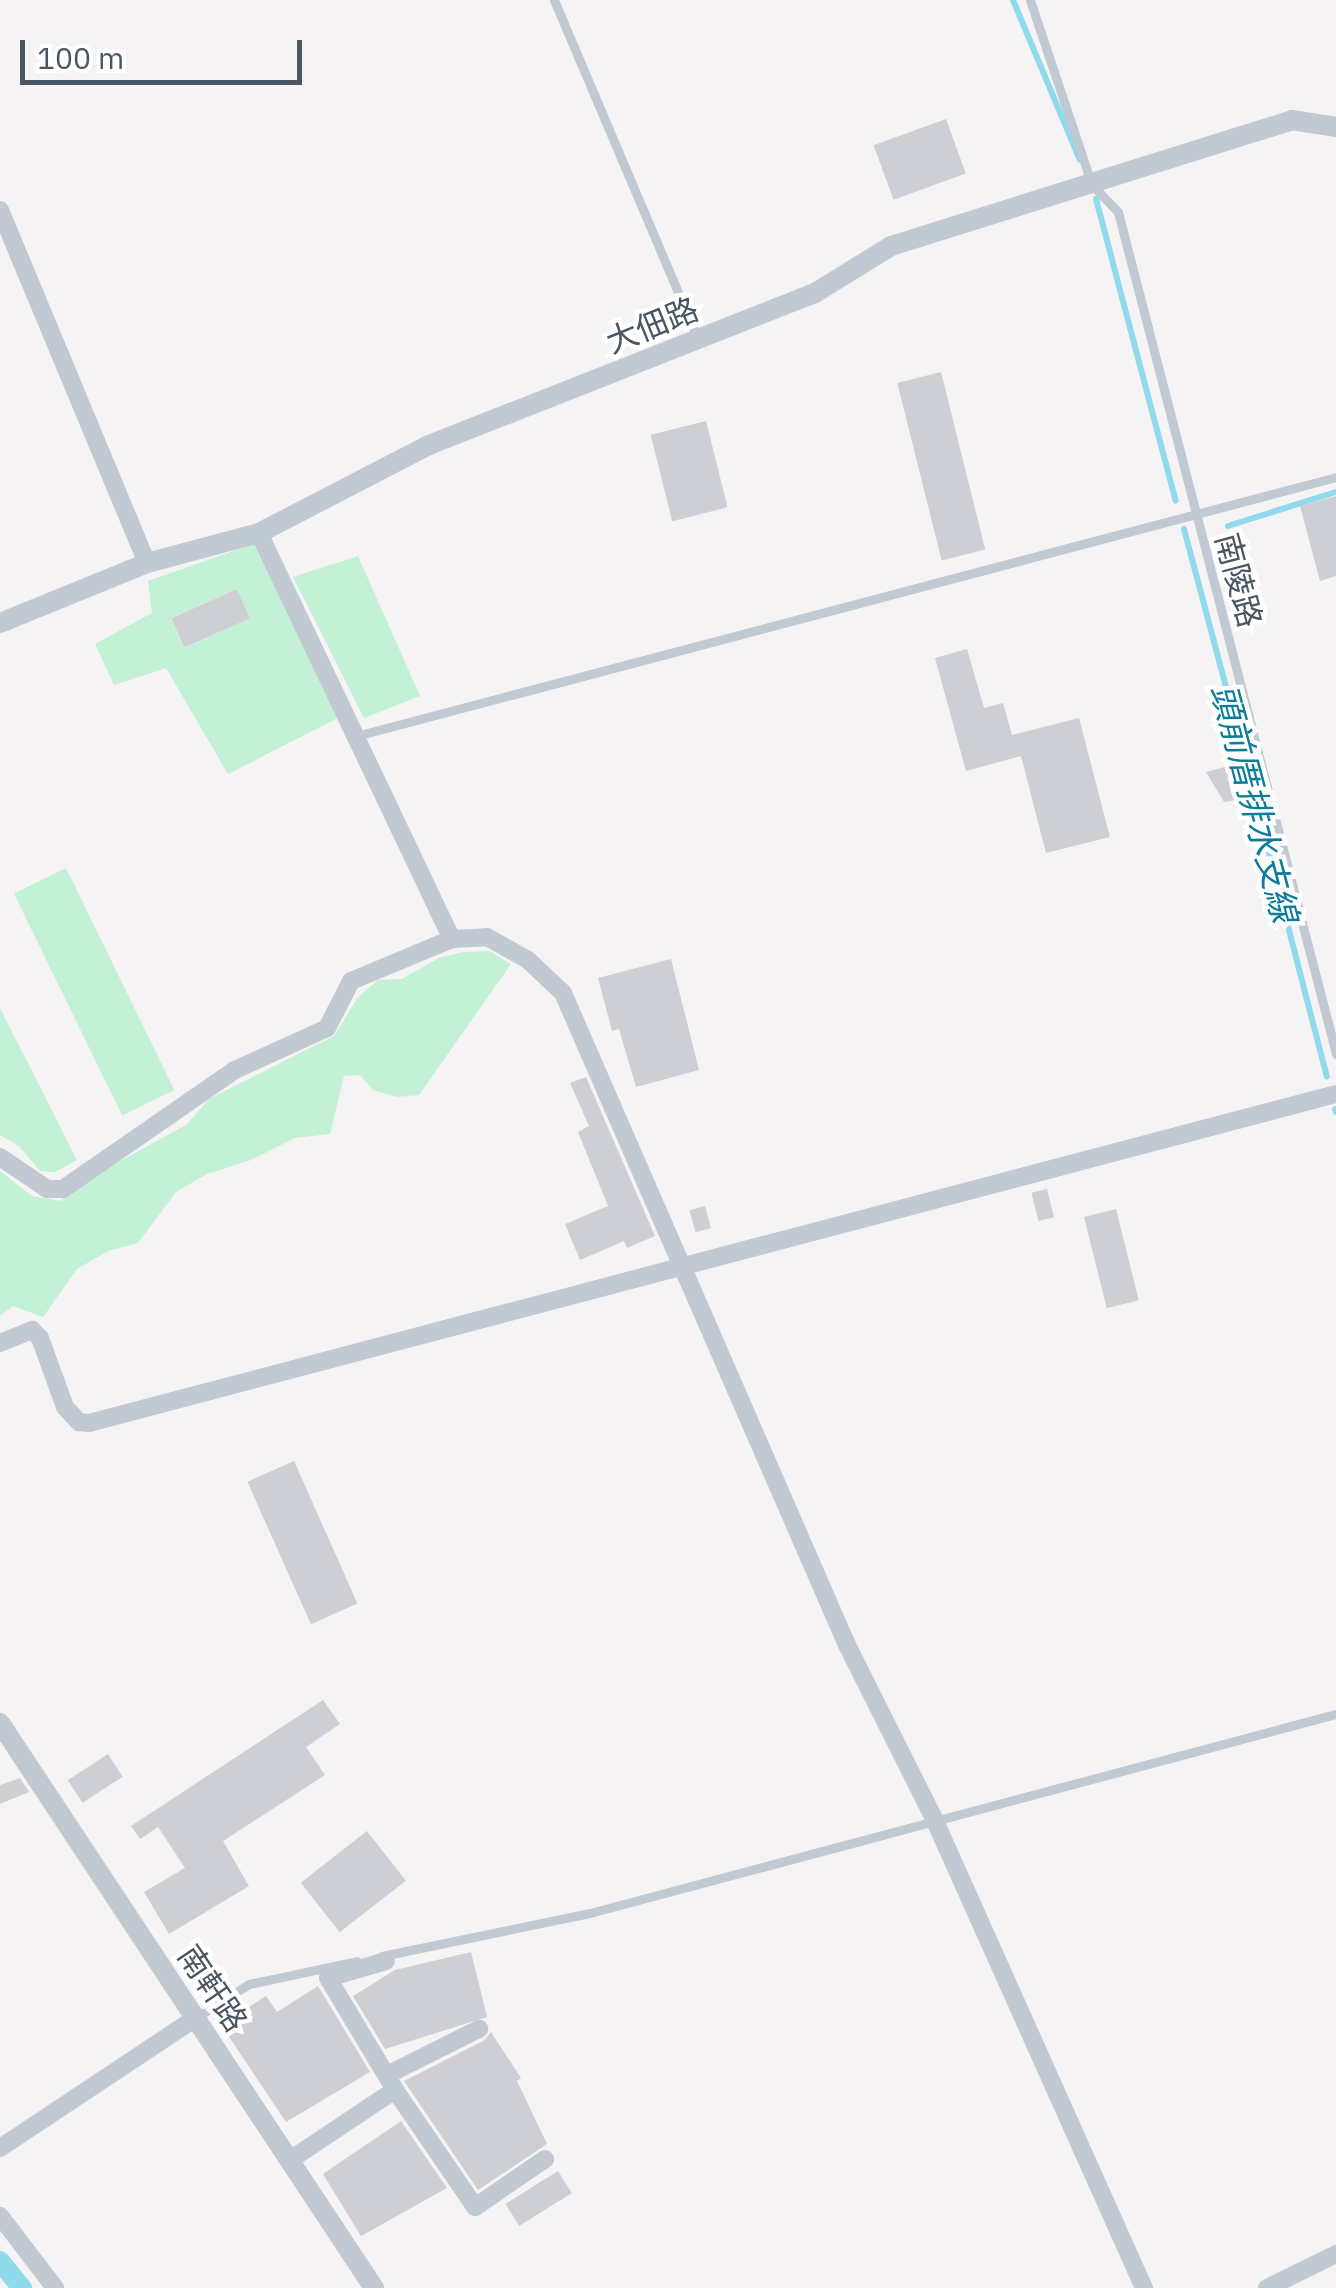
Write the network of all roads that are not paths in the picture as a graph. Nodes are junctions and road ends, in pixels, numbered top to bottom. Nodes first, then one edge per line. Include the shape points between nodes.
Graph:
1 (554, 0) edge
2 (1030, 0) edge
3 (1336, 128) edge
4 (1092, 185) junction
5 (0, 210) edge
6 (698, 339) junction
7 (1336, 477) edge
8 (1196, 514) junction
9 (259, 533) junction
10 (147, 563) junction
11 (0, 623) edge
12 (356, 736) junction
13 (452, 939) junction
14 (1336, 1054) edge
15 (1336, 1094) edge
16 (0, 1157) edge
17 (686, 1268) junction
18 (0, 1342) edge
19 (1336, 1714) edge
20 (0, 1723) edge
21 (935, 1822) junction
22 (386, 1961) dead end
23 (197, 2017) junction
24 (479, 2029) dead end
25 (392, 2082) junction
26 (0, 2148) edge
27 (545, 2159) dead end
28 (290, 2160) junction
29 (0, 2216) edge
30 (1336, 2254) edge
31 (55, 2288) edge
32 (374, 2288) edge
33 (1144, 2288) edge
34 (1268, 2288) edge

1 - 6 lane
2 - 4 lane, 南陵路
3 - 4 street, 大佃路 via 1292,120
4 - 6 street, 大佃路 via 891,246 816,293
4 - 8 lane, 南陵路 via 1118,212
5 - 10 street
6 - 9 street, 大佃路 via 430,445
7 - 8 lane
8 - 12 lane
8 - 14 lane, 南陵路
9 - 10 street, 大佃路
9 - 12 street
10 - 11 street, 大佃路
12 - 13 street
13 - 16 street via 350,980 327,1028 235,1070 63,1189 46,1189
13 - 17 street via 487,937 528,960 562,993
15 - 17 street
17 - 18 street via 88,1423 65,1407 32,1330
17 - 21 street via 847,1645
19 - 21 lane
20 - 23 street, 南軒路
21 - 23 lane via 590,1912 248,1984
21 - 33 street
22 - 25 street via 328,1978
23 - 26 street
23 - 28 street, 南軒路
24 - 25 street
25 - 27 street via 474,2207
25 - 28 street
28 - 32 street, 南軒路
29 - 31 street
30 - 34 street

